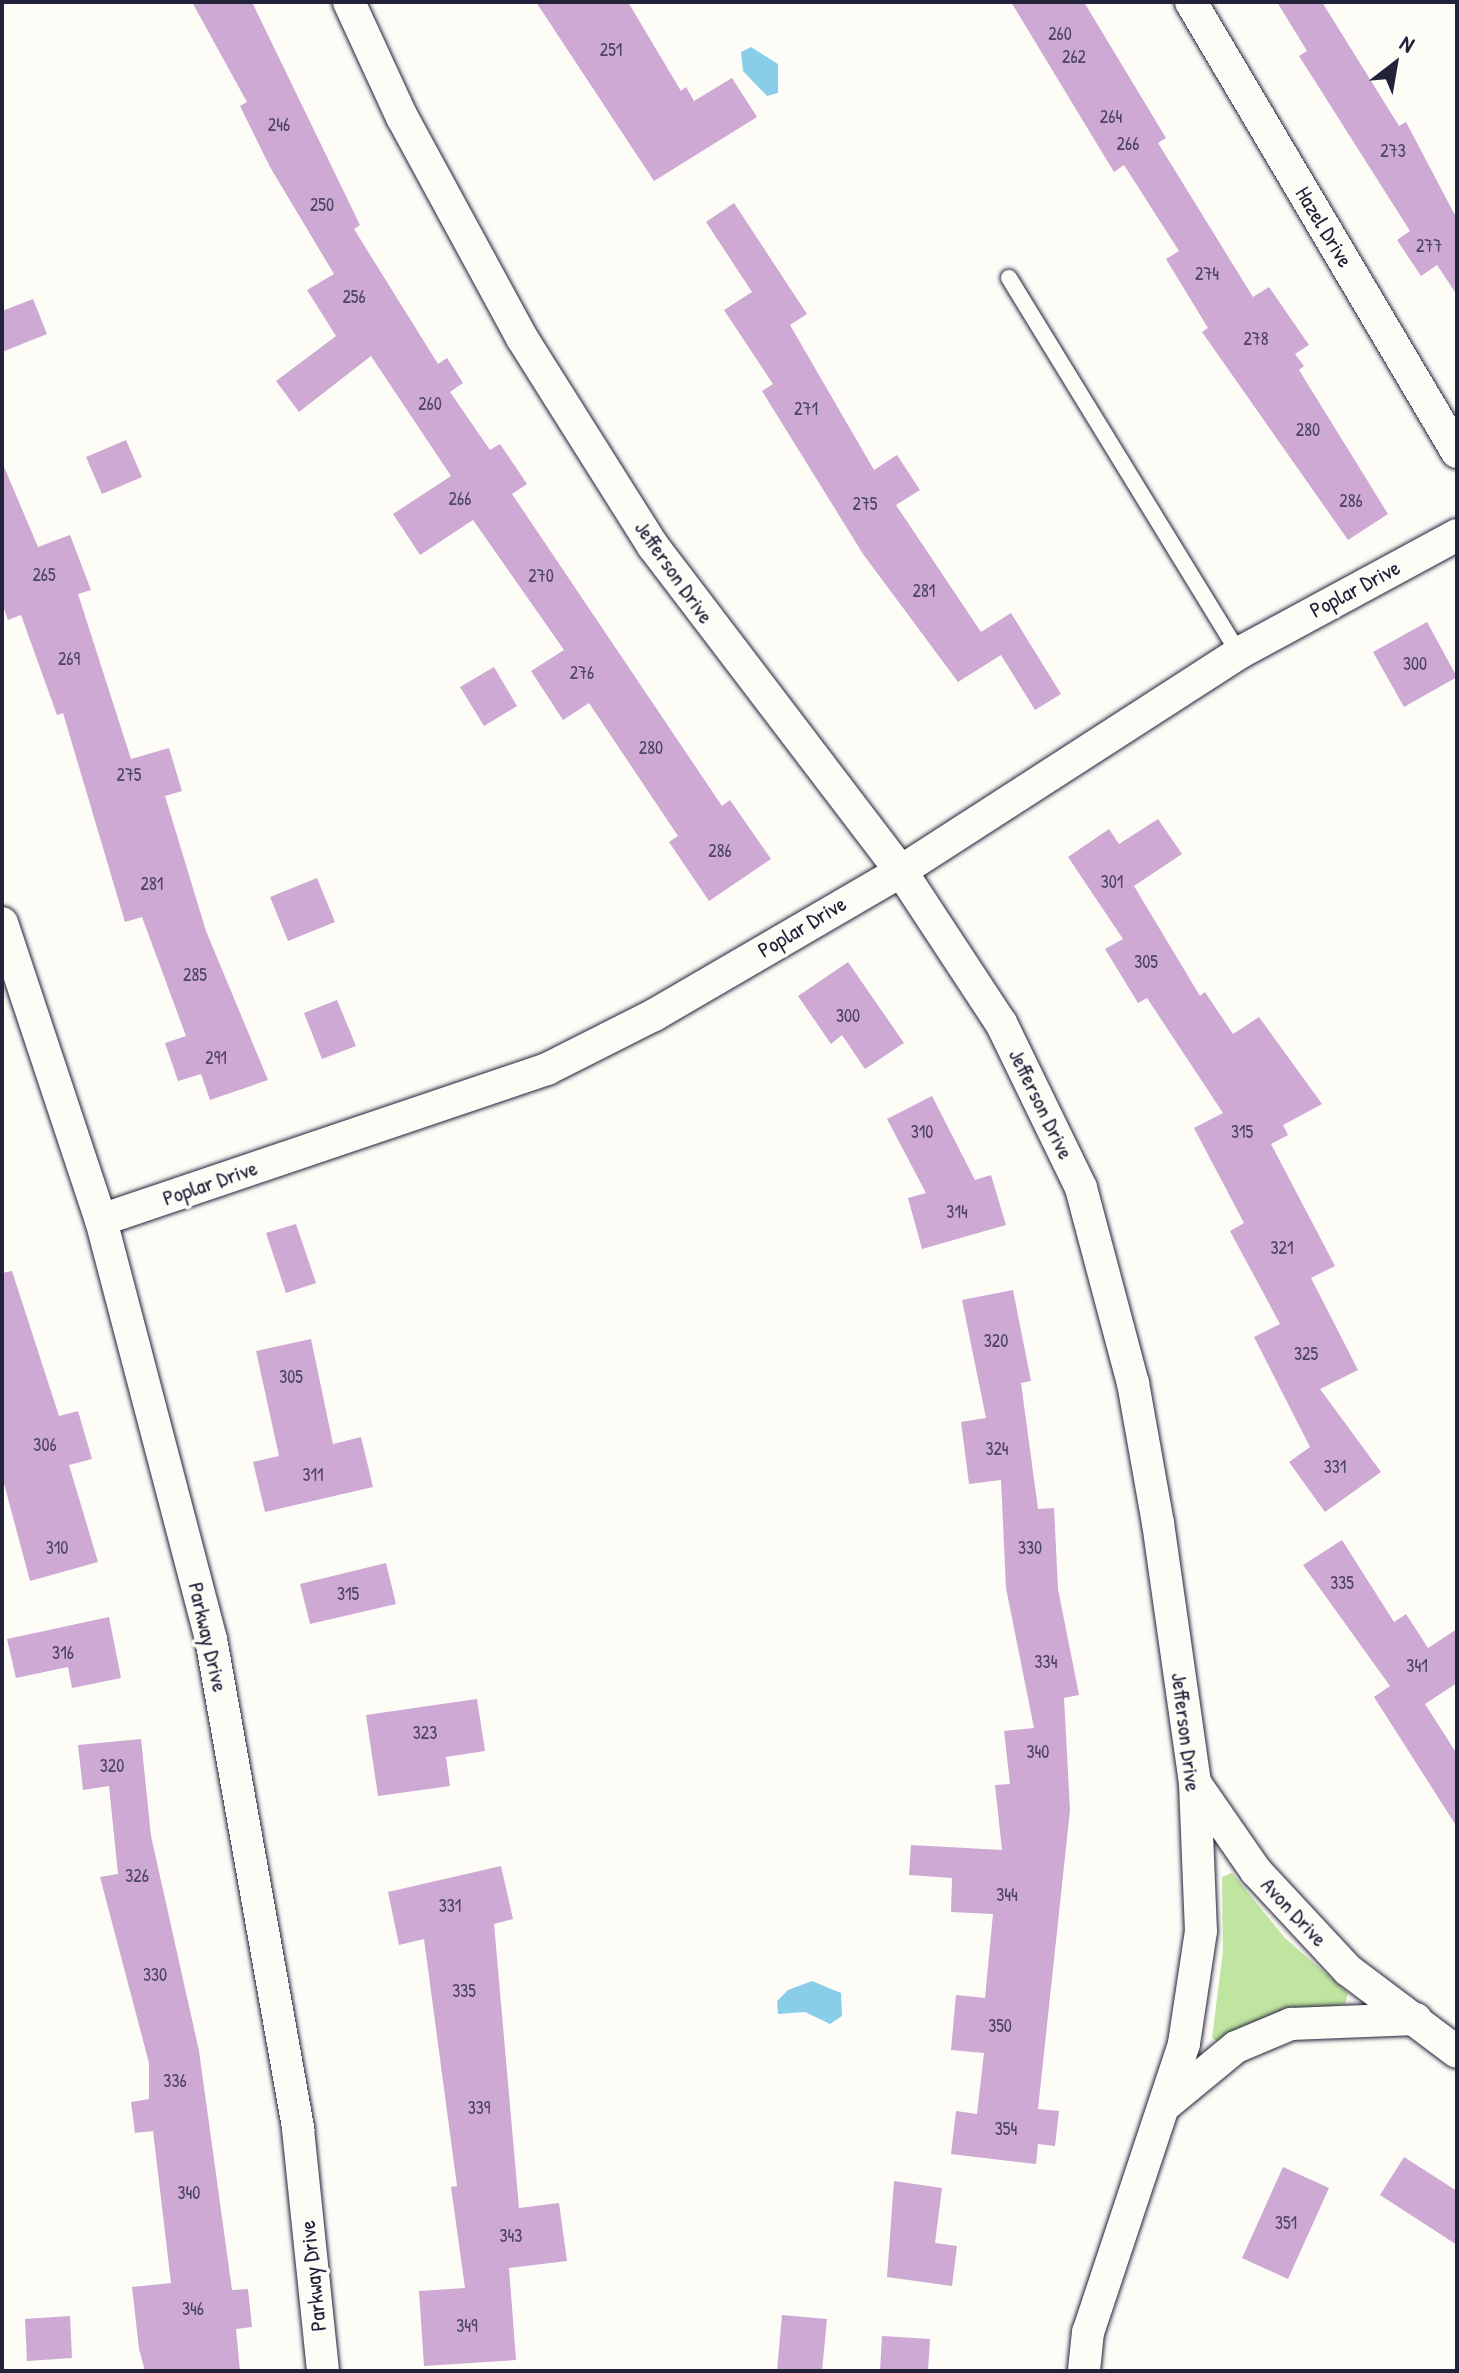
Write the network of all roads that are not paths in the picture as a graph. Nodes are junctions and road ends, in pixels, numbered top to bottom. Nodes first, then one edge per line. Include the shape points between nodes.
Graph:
1 (349, 2) edge
2 (1191, 2) edge
3 (1009, 278) dead end
4 (1457, 452) edge
5 (1457, 535) edge
6 (1239, 653) junction
7 (901, 871) junction
8 (2, 923) edge
9 (101, 1220) junction
10 (1195, 1783) junction
11 (1416, 2019) junction
12 (1457, 2052) edge
13 (1168, 2103) junction
14 (323, 2371) edge
15 (1084, 2371) edge

1 - 7 street, Jefferson Drive via 402,117 522,338 653,546
2 - 4 street, Hazel Drive
3 - 6 lane
5 - 6 street, Poplar Drive
6 - 7 street, Poplar Drive
7 - 9 street, Poplar Drive via 547,1069
7 - 10 street, Jefferson Drive via 1001,1023 1081,1188 1133,1383
8 - 9 street, Parkway Drive
9 - 14 street, Parkway Drive via 211,1639 298,2129
10 - 11 street, Avon Drive via 1256,1871 1348,1970
10 - 13 street, Jefferson Drive via 1201,1931
11 - 12 street, Avon Drive
11 - 13 street via 1291,2024 1236,2047
13 - 15 street, Jefferson Drive via 1088,2332

